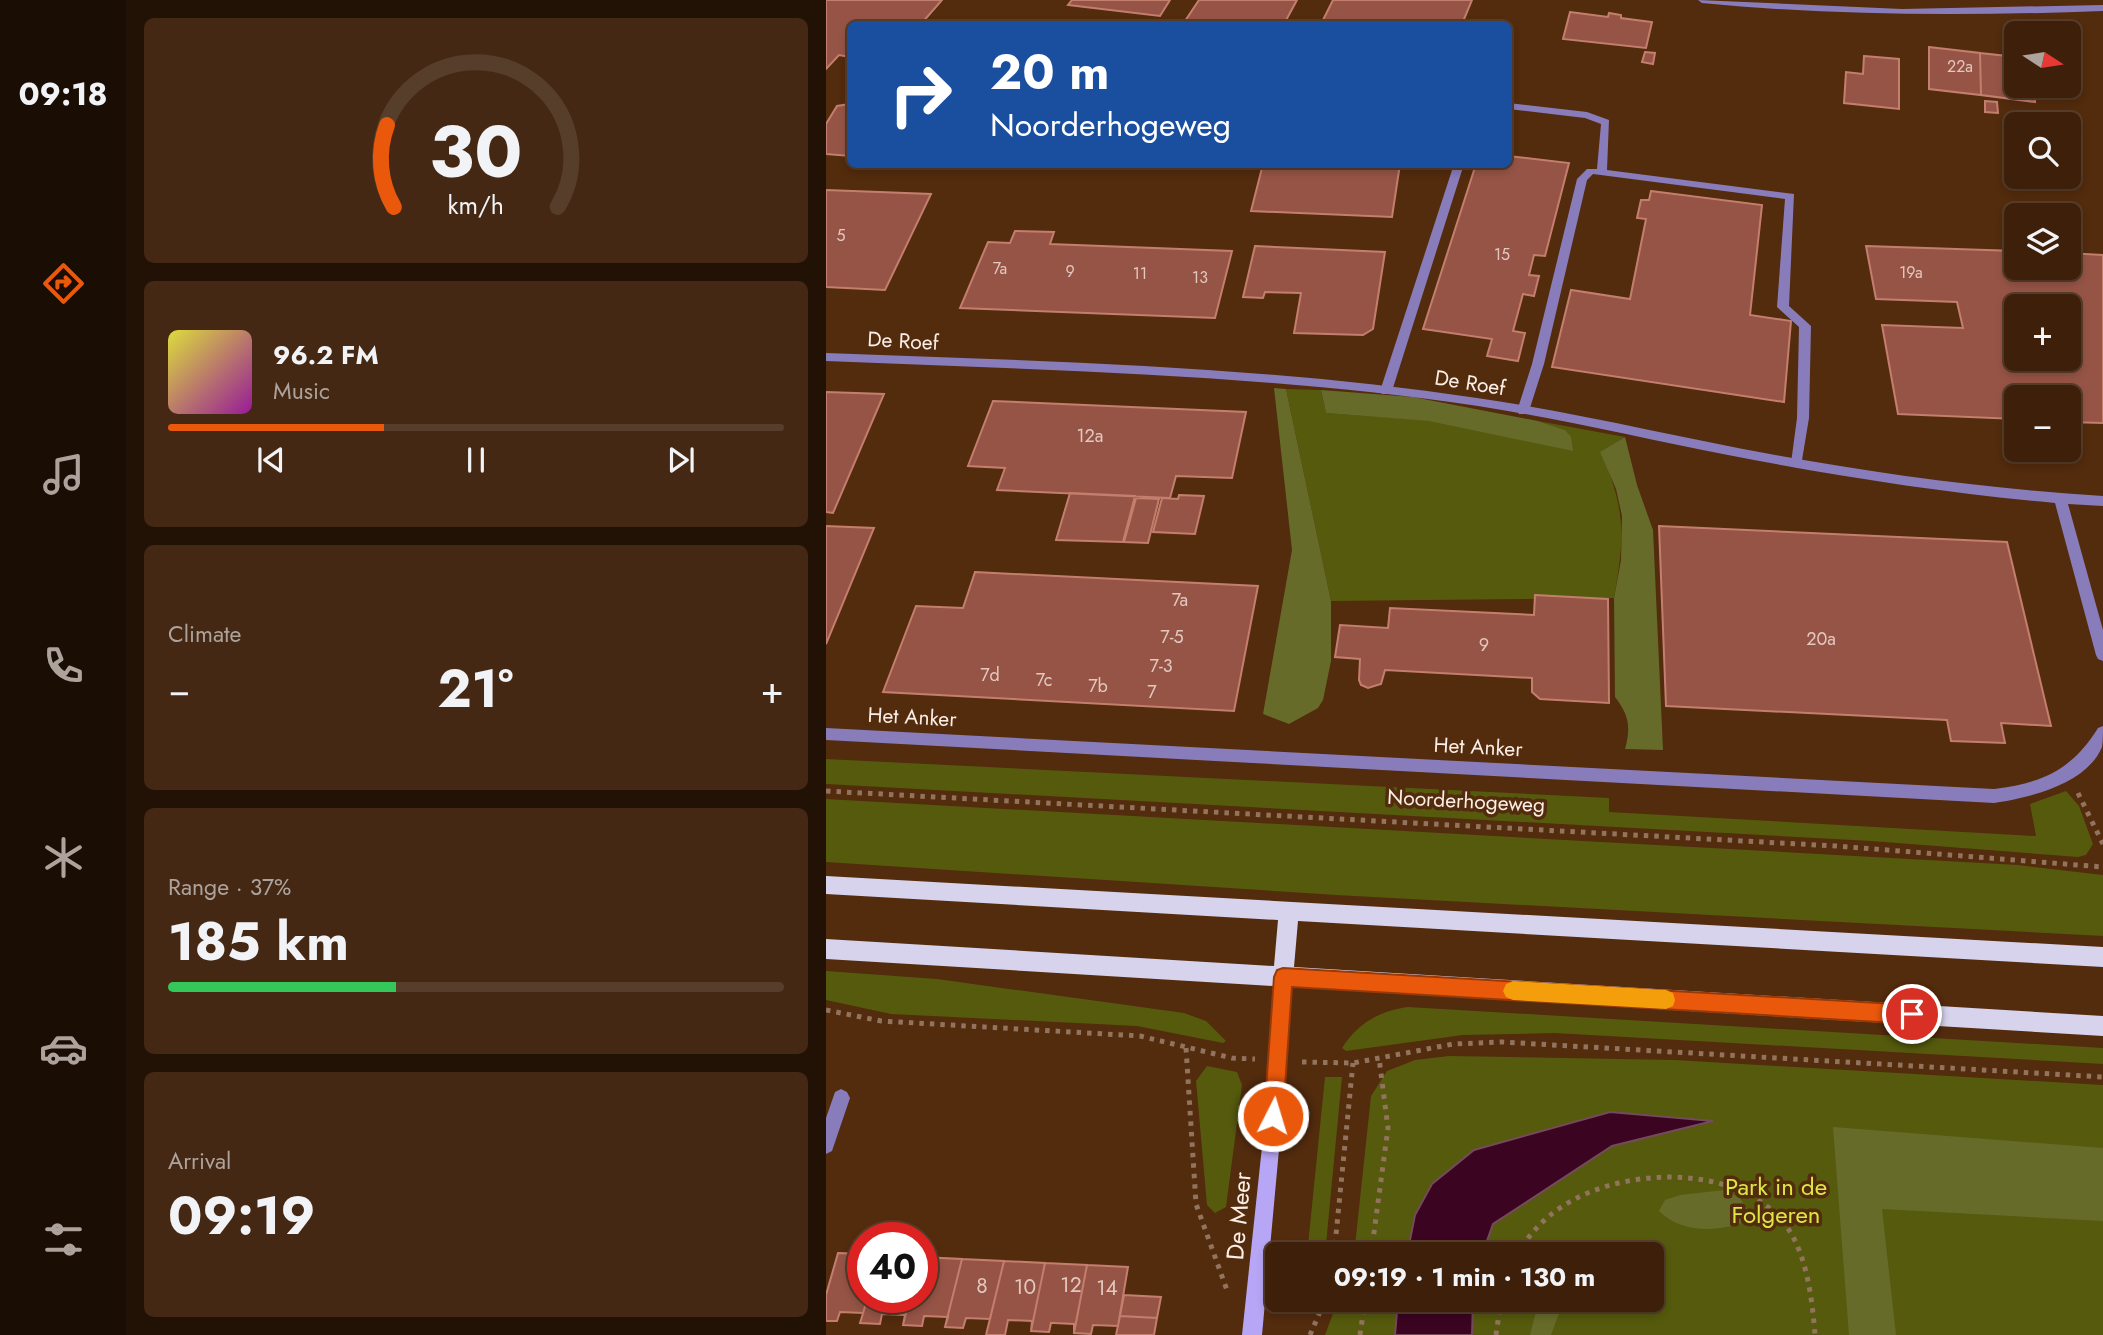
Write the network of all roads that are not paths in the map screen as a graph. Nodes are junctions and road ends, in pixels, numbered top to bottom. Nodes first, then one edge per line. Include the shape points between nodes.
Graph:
1 (1702, 0) edge
2 (2103, 8) edge
3 (1512, 106) edge
4 (1458, 168) edge
5 (1602, 173) junction
6 (826, 356) edge
7 (1386, 391) junction
8 (1523, 411) junction
9 (1797, 463) junction
10 (2060, 499) junction
11 (2103, 501) edge
12 (2103, 655) edge
13 (2103, 732) edge
14 (826, 734) edge
15 (826, 885) edge
16 (1289, 911) junction
17 (826, 950) edge
18 (2103, 957) edge
19 (1283, 977) junction
20 (2103, 1026) edge
21 (841, 1098) dead end
22 (826, 1145) edge
23 (1252, 1335) edge

1 - 2 street via 1884,13
3 - 5 street via 1587,115 1606,122
4 - 7 street
5 - 8 street via 1591,171 1582,179
5 - 9 street via 1790,197 1783,307 1805,326
6 - 7 street, De Roef via 1268,376
7 - 8 street, De Roef
8 - 9 street, De Roef
9 - 10 street, De Roef
10 - 11 street, De Roef
10 - 12 street
13 - 14 street, Het Anker via 2095,747 2049,784 1994,796
15 - 16 main road
16 - 18 main road
16 - 19 main road
17 - 19 main road
19 - 20 main road
19 - 23 street, De Meer
21 - 22 street

